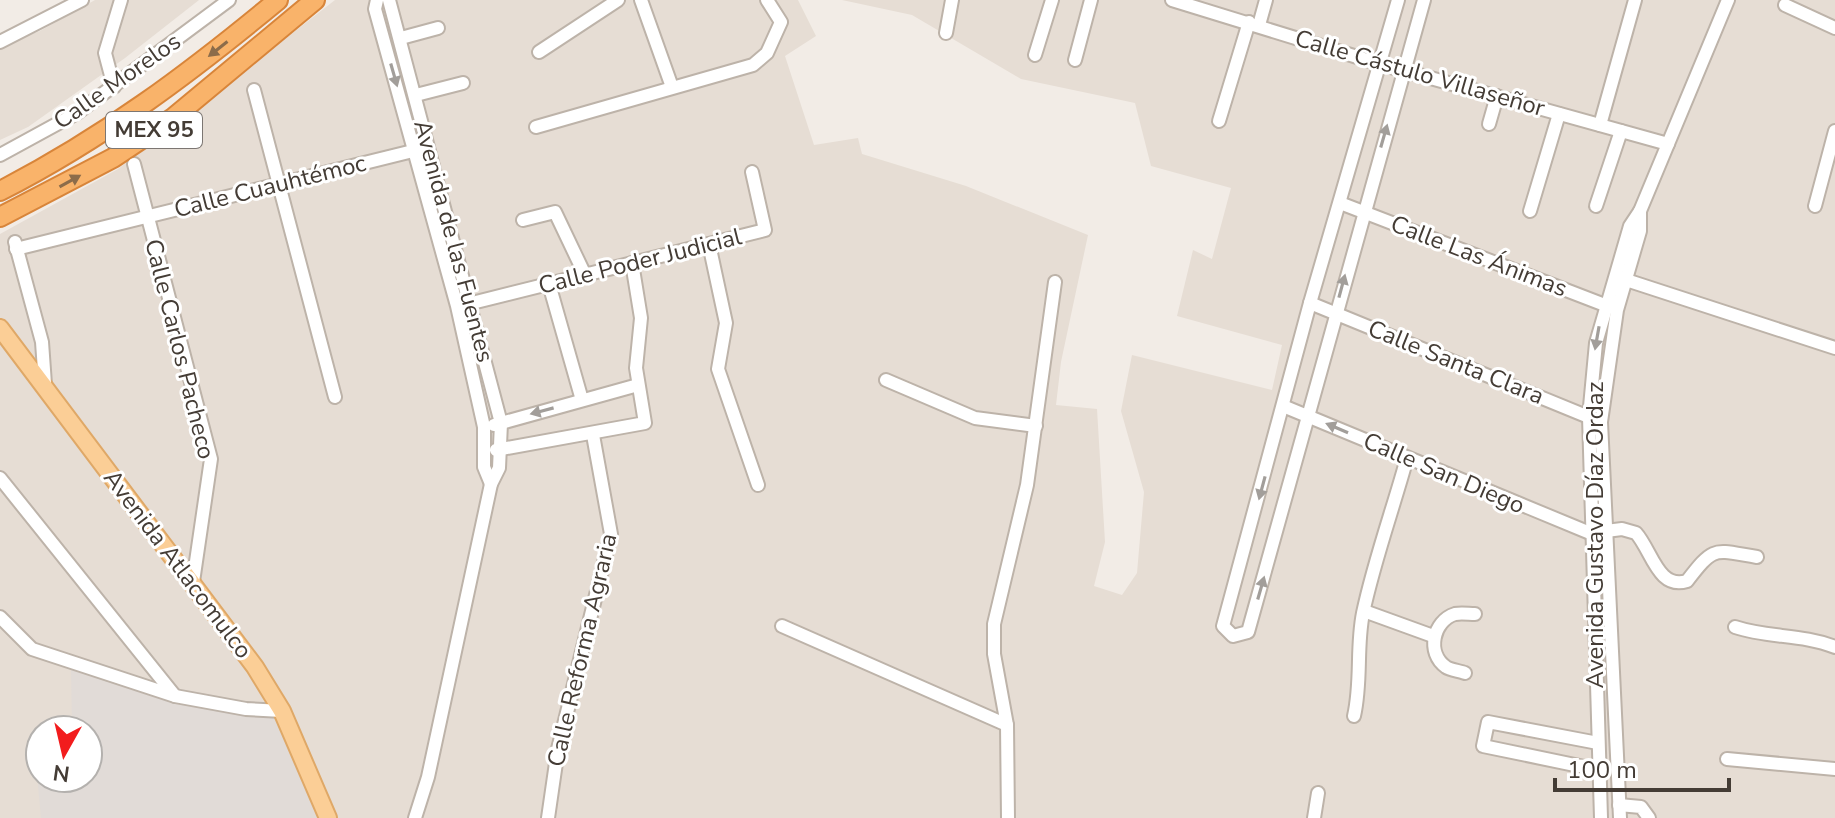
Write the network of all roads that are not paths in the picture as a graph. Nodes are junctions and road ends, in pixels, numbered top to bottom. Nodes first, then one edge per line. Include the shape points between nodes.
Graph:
1 (82, 0) edge
2 (121, 0) edge
3 (229, 0) edge
4 (278, 0) edge
5 (315, 0) edge
6 (377, 0) edge
7 (389, 0) edge
8 (618, 0) edge
9 (641, 0) edge
10 (767, 0) edge
11 (1052, 0) edge
12 (1091, 0) edge
13 (1172, 0) edge
14 (1266, 0) edge
15 (1398, 0) edge
16 (1424, 0) edge
17 (1635, 0) edge
18 (1728, 0) edge
19 (948, 1) edge
20 (1785, 5) dead end
21 (1254, 24) junction
22 (438, 28) dead end
23 (1835, 28) edge
24 (946, 33) dead end
25 (401, 38) junction
26 (0, 42) edge
27 (539, 52) dead end
28 (1035, 55) dead end
29 (1075, 60) dead end
30 (1380, 64) junction
31 (1404, 70) junction
32 (463, 83) dead end
33 (114, 87) junction
34 (672, 87) junction
35 (254, 90) dead end
36 (416, 95) junction
37 (1497, 96) junction
38 (1559, 114) junction
39 (1219, 121) dead end
40 (1489, 124) dead end
41 (1600, 125) junction
42 (536, 127) dead end
43 (1621, 131) junction
44 (1835, 131) edge
45 (1668, 144) junction
46 (430, 147) junction
47 (416, 150) junction
48 (0, 155) edge
49 (134, 164) dead end
50 (752, 172) dead end
51 (277, 184) junction
52 (0, 191) edge
53 (1340, 203) junction
54 (1596, 206) dead end
55 (1815, 206) dead end
56 (1363, 211) junction
57 (1530, 211) dead end
58 (0, 217) edge
59 (147, 217) junction
60 (523, 220) dead end
61 (709, 244) junction
62 (632, 263) junction
63 (585, 275) junction
64 (1620, 277) junction
65 (1055, 282) dead end
66 (549, 284) junction
67 (471, 303) junction
68 (1310, 303) junction
69 (457, 306) junction
70 (1610, 308) junction
71 (1335, 313) junction
72 (0, 328) edge
73 (6, 346) edge
74 (1835, 348) edge
75 (886, 380) dead end
76 (45, 384) junction
77 (638, 385) junction
78 (335, 397) dead end
79 (582, 400) junction
80 (1283, 406) junction
81 (1308, 416) junction
82 (1595, 420) junction
83 (501, 423) junction
84 (1036, 426) junction
85 (484, 427) junction
86 (593, 435) junction
87 (486, 449) junction
88 (501, 450) junction
89 (1407, 458) junction
90 (0, 478) edge
91 (491, 484) junction
92 (758, 485) dead end
93 (1254, 516) junction
94 (1279, 524) junction
95 (1606, 531) junction
96 (1590, 533) junction
97 (1757, 557) dead end
98 (193, 582) junction
99 (1364, 611) junction
100 (1475, 614) dead end
101 (0, 617) edge
102 (782, 626) dead end
103 (1735, 627) dead end
104 (1433, 636) junction
105 (1835, 647) edge
106 (1465, 673) dead end
107 (175, 696) junction
108 (282, 711) junction
109 (1354, 716) dead end
110 (1007, 725) junction
111 (1598, 743) junction
112 (1727, 759) dead end
113 (1835, 769) edge
114 (1599, 770) junction
115 (1318, 793) dead end
116 (1619, 811) edge
117 (328, 818) edge
118 (415, 818) edge
119 (548, 818) edge
120 (1008, 818) edge
121 (1314, 818) edge
122 (1601, 818) edge
123 (1649, 818) edge

1 - 26 street
2 - 33 street via 105,59
3 - 33 street, Calle Morelos
4 -> 52 highway, MEX 95 via 106,132
58 -> 5 highway, MEX 95 via 113,158 173,118
6 -> 47 street, Avenida de las Fuentes via 375,9
7 - 25 street, Avenida de las Fuentes
8 - 27 street
9 - 34 street
10 - 34 street via 781,22 767,53 753,65
11 - 28 street
12 - 29 street
13 - 21 street, Calle Cástulo Villaseñor
14 - 21 street
15 - 30 street
16 - 31 street
17 - 41 street
18 - 45 street, Avenida Gustavo Díaz Ordaz
19 - 24 street
20 - 23 street
21 - 30 street, Calle Cástulo Villaseñor
21 - 39 street
22 - 25 street
25 - 36 street, Avenida de las Fuentes
30 - 31 street, Calle Cástulo Villaseñor
30 - 53 street
31 - 37 street, Calle Cástulo Villaseñor
56 -> 31 street
32 - 36 street
33 - 48 street, Calle Morelos
34 - 42 street
35 - 51 street
36 - 46 street, Avenida de las Fuentes
37 - 38 street, Calle Cástulo Villaseñor
37 - 40 street
38 - 41 street, Calle Cástulo Villaseñor
38 - 57 street
41 - 43 street, Calle Cástulo Villaseñor
43 - 45 street, Calle Cástulo Villaseñor
43 - 54 street
44 - 55 street
45 - 64 street, Avenida Gustavo Díaz Ordaz
46 - 47 street, Calle Cuauhtémoc
46 - 67 street, Avenida de las Fuentes
47 - 51 street, Calle Cuauhtémoc
47 - 69 street, Avenida de las Fuentes
49 - 59 street, Calle Carlos Pacheco
50 - 61 street, Calle Poder Judicial via 765,230
51 - 59 street, Calle Cuauhtémoc
51 - 78 street
53 - 56 street, Calle Las Ánimas
53 - 68 street
56 - 70 street, Calle Las Ánimas
71 -> 56 street
59 - 76 street, Calle Cuauhtémoc via 16,246 42,342
59 - 98 street, Calle Carlos Pacheco via 211,459
60 - 63 street via 555,212
61 - 62 street, Calle Poder Judicial
61 - 92 street via 726,323 718,369
62 - 63 street, Calle Poder Judicial
62 - 77 street via 641,318
63 - 66 street, Calle Poder Judicial
64 - 70 street, Avenida Gustavo Díaz Ordaz
64 - 74 street
65 - 84 street
66 - 67 street, Calle Poder Judicial
66 - 79 street
67 - 69 street, Calle Poder Judicial
67 - 83 street, Avenida de las Fuentes
68 - 71 street, Calle Santa Clara
68 - 80 street
69 - 85 street, Avenida de las Fuentes
70 - 82 street, Avenida Gustavo Díaz Ordaz
71 - 81 street
71 - 82 street, Calle Santa Clara
72 - 73 main road, Avenida Atlacomulco
73 - 76 main road, Avenida Atlacomulco
75 - 84 street via 975,418
76 - 98 main road, Avenida Atlacomulco
77 - 79 street
77 - 86 street via 645,423
79 -> 83 street
80 - 81 street, Calle San Diego
80 -> 93 street
89 -> 81 street, Calle San Diego
81 - 94 street
82 - 95 street, Avenida Gustavo Díaz Ordaz
82 - 96 street, Avenida Gustavo Díaz Ordaz
83 - 85 street
83 - 88 street, Avenida de las Fuentes
84 - 110 street via 994,624
85 - 87 street, Avenida de las Fuentes
86 - 88 street
86 - 119 street, Calle Reforma Agraria via 611,534 558,749
87 - 88 street
87 - 91 street, Avenida de las Fuentes via 484,467
88 - 91 street, Avenida de las Fuentes
89 - 96 street, Calle San Diego
89 - 99 street
90 - 107 street
91 - 118 street, Avenida de las Fuentes
93 - 94 street
93 -> 94 street via 1223,626 1233,636 1248,632
95 - 96 street, Calle San Diego
95 - 97 street via 1636,533 1661,576 1678,584 1687,581 1708,554
95 - 116 street, Avenida Gustavo Díaz Ordaz
96 - 111 street, Avenida Gustavo Díaz Ordaz
98 - 108 main road, Avenida Atlacomulco
99 - 104 street
99 - 109 street
100 - 104 street via 1456,614 1441,622
101 - 107 street via 32,649
102 - 110 street
103 - 105 street via 1811,638
104 - 106 street via 1435,653 1446,667
107 - 108 street
108 - 117 main road, Avenida Atlacomulco
110 - 120 street
111 - 114 street, Avenida Gustavo Díaz Ordaz
111 - 114 street via 1488,722 1483,746
112 - 113 street
114 - 122 street, Avenida Gustavo Díaz Ordaz
115 - 121 street
116 - 123 street via 1641,807

